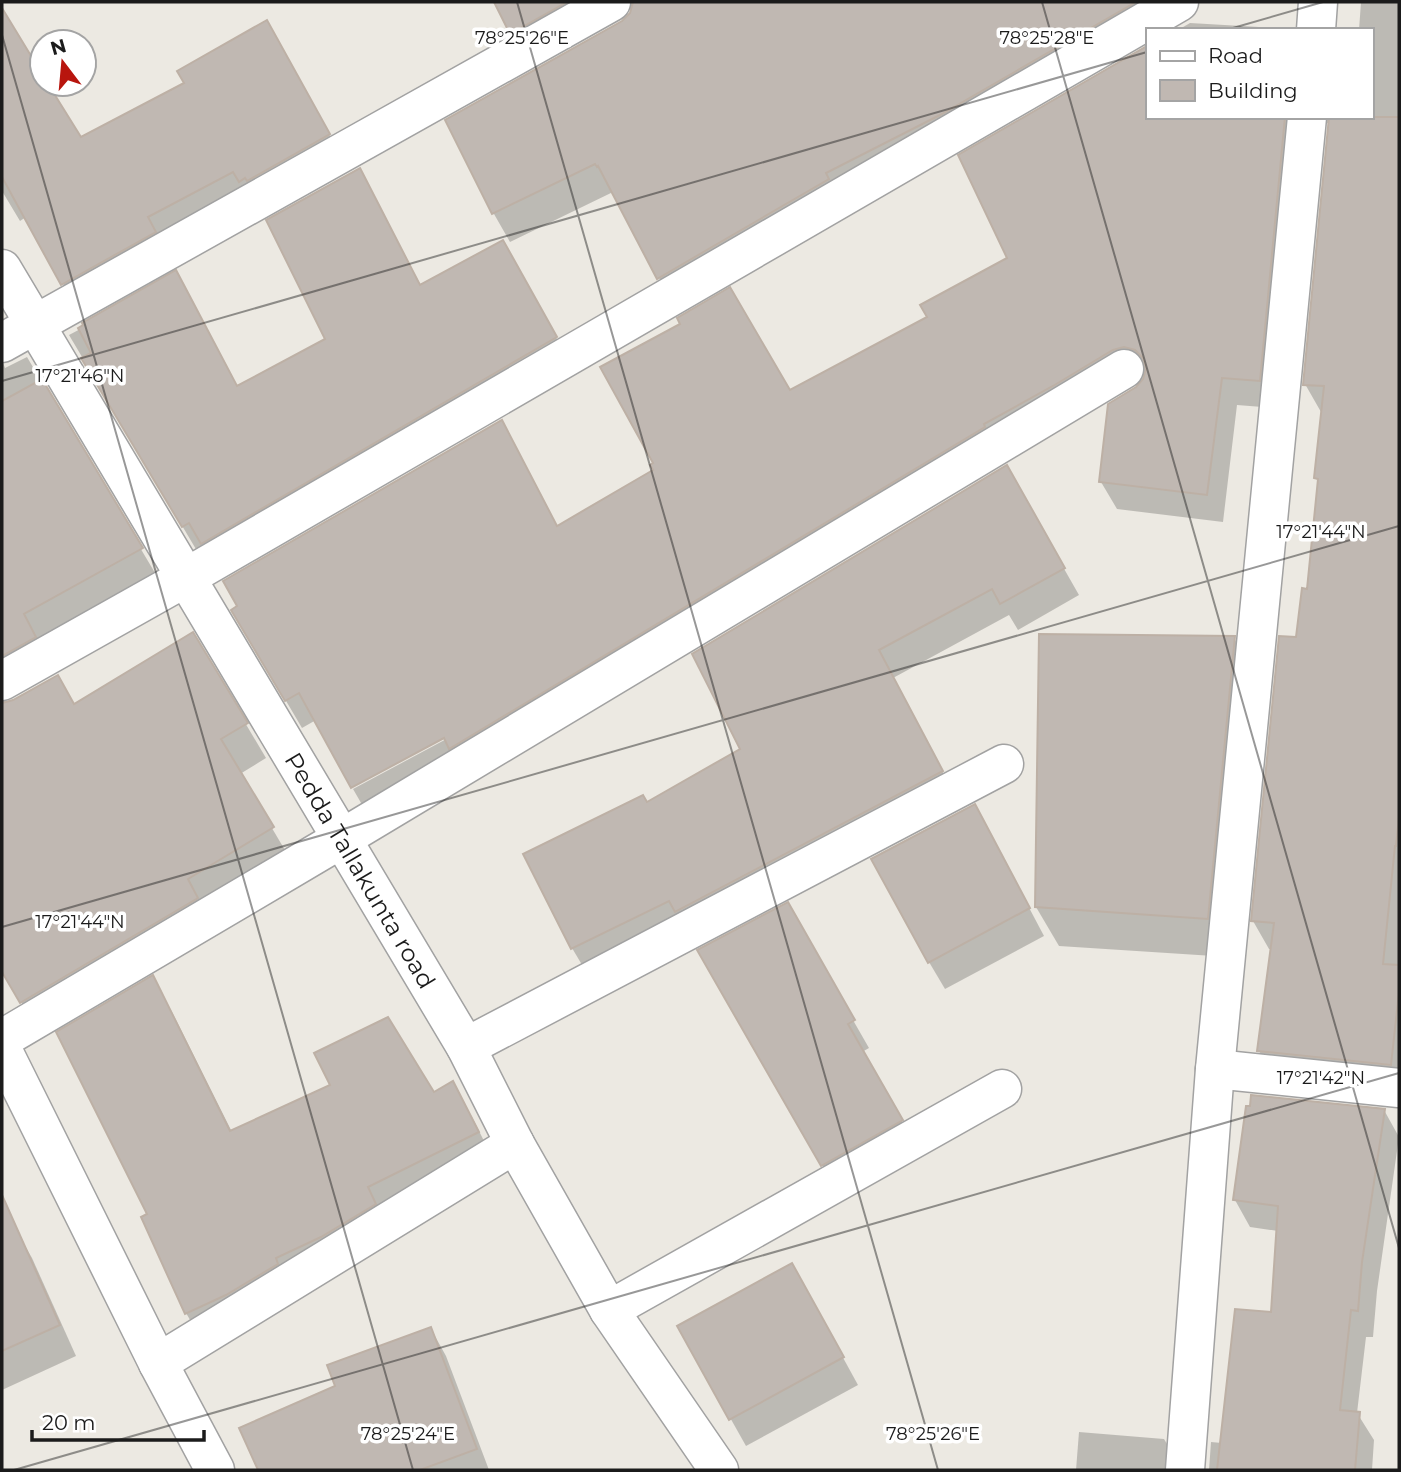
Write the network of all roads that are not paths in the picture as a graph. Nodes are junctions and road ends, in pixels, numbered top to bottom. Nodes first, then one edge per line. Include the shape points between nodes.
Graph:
1 (611, 2) edge
2 (1179, 2) edge
3 (1318, 2) edge
4 (1316, 28) edge
5 (1307, 119) edge
6 (2, 269) edge
7 (34, 324) junction
8 (2, 343) edge
9 (1124, 369) dead end
10 (185, 578) junction
11 (2, 681) edge
12 (1004, 764) dead end
13 (341, 839) junction
14 (2, 1040) edge
15 (466, 1047) junction
16 (2, 1049) edge
17 (1215, 1069) junction
18 (1399, 1088) edge
19 (1002, 1089) dead end
20 (515, 1144) junction
21 (609, 1310) junction
22 (158, 1363) junction
23 (215, 1470) edge
24 (719, 1470) edge
25 (1185, 1470) edge

1 - 7 street
2 - 10 street
3 - 4 street
5 - 17 street
6 - 7 street, Pedda Tallakunta road
7 - 8 street
7 - 10 street, Pedda Tallakunta road
9 - 13 street
10 - 11 street
10 - 13 street, Pedda Tallakunta road
12 - 15 street
13 - 14 street
13 - 15 street, Pedda Tallakunta road
15 - 20 street, Pedda Tallakunta road
16 - 22 street
17 - 18 street
17 - 25 street
19 - 21 street
20 - 21 street, Pedda Tallakunta road
20 - 22 street
21 - 24 street, Pedda Tallakunta road
22 - 23 street

